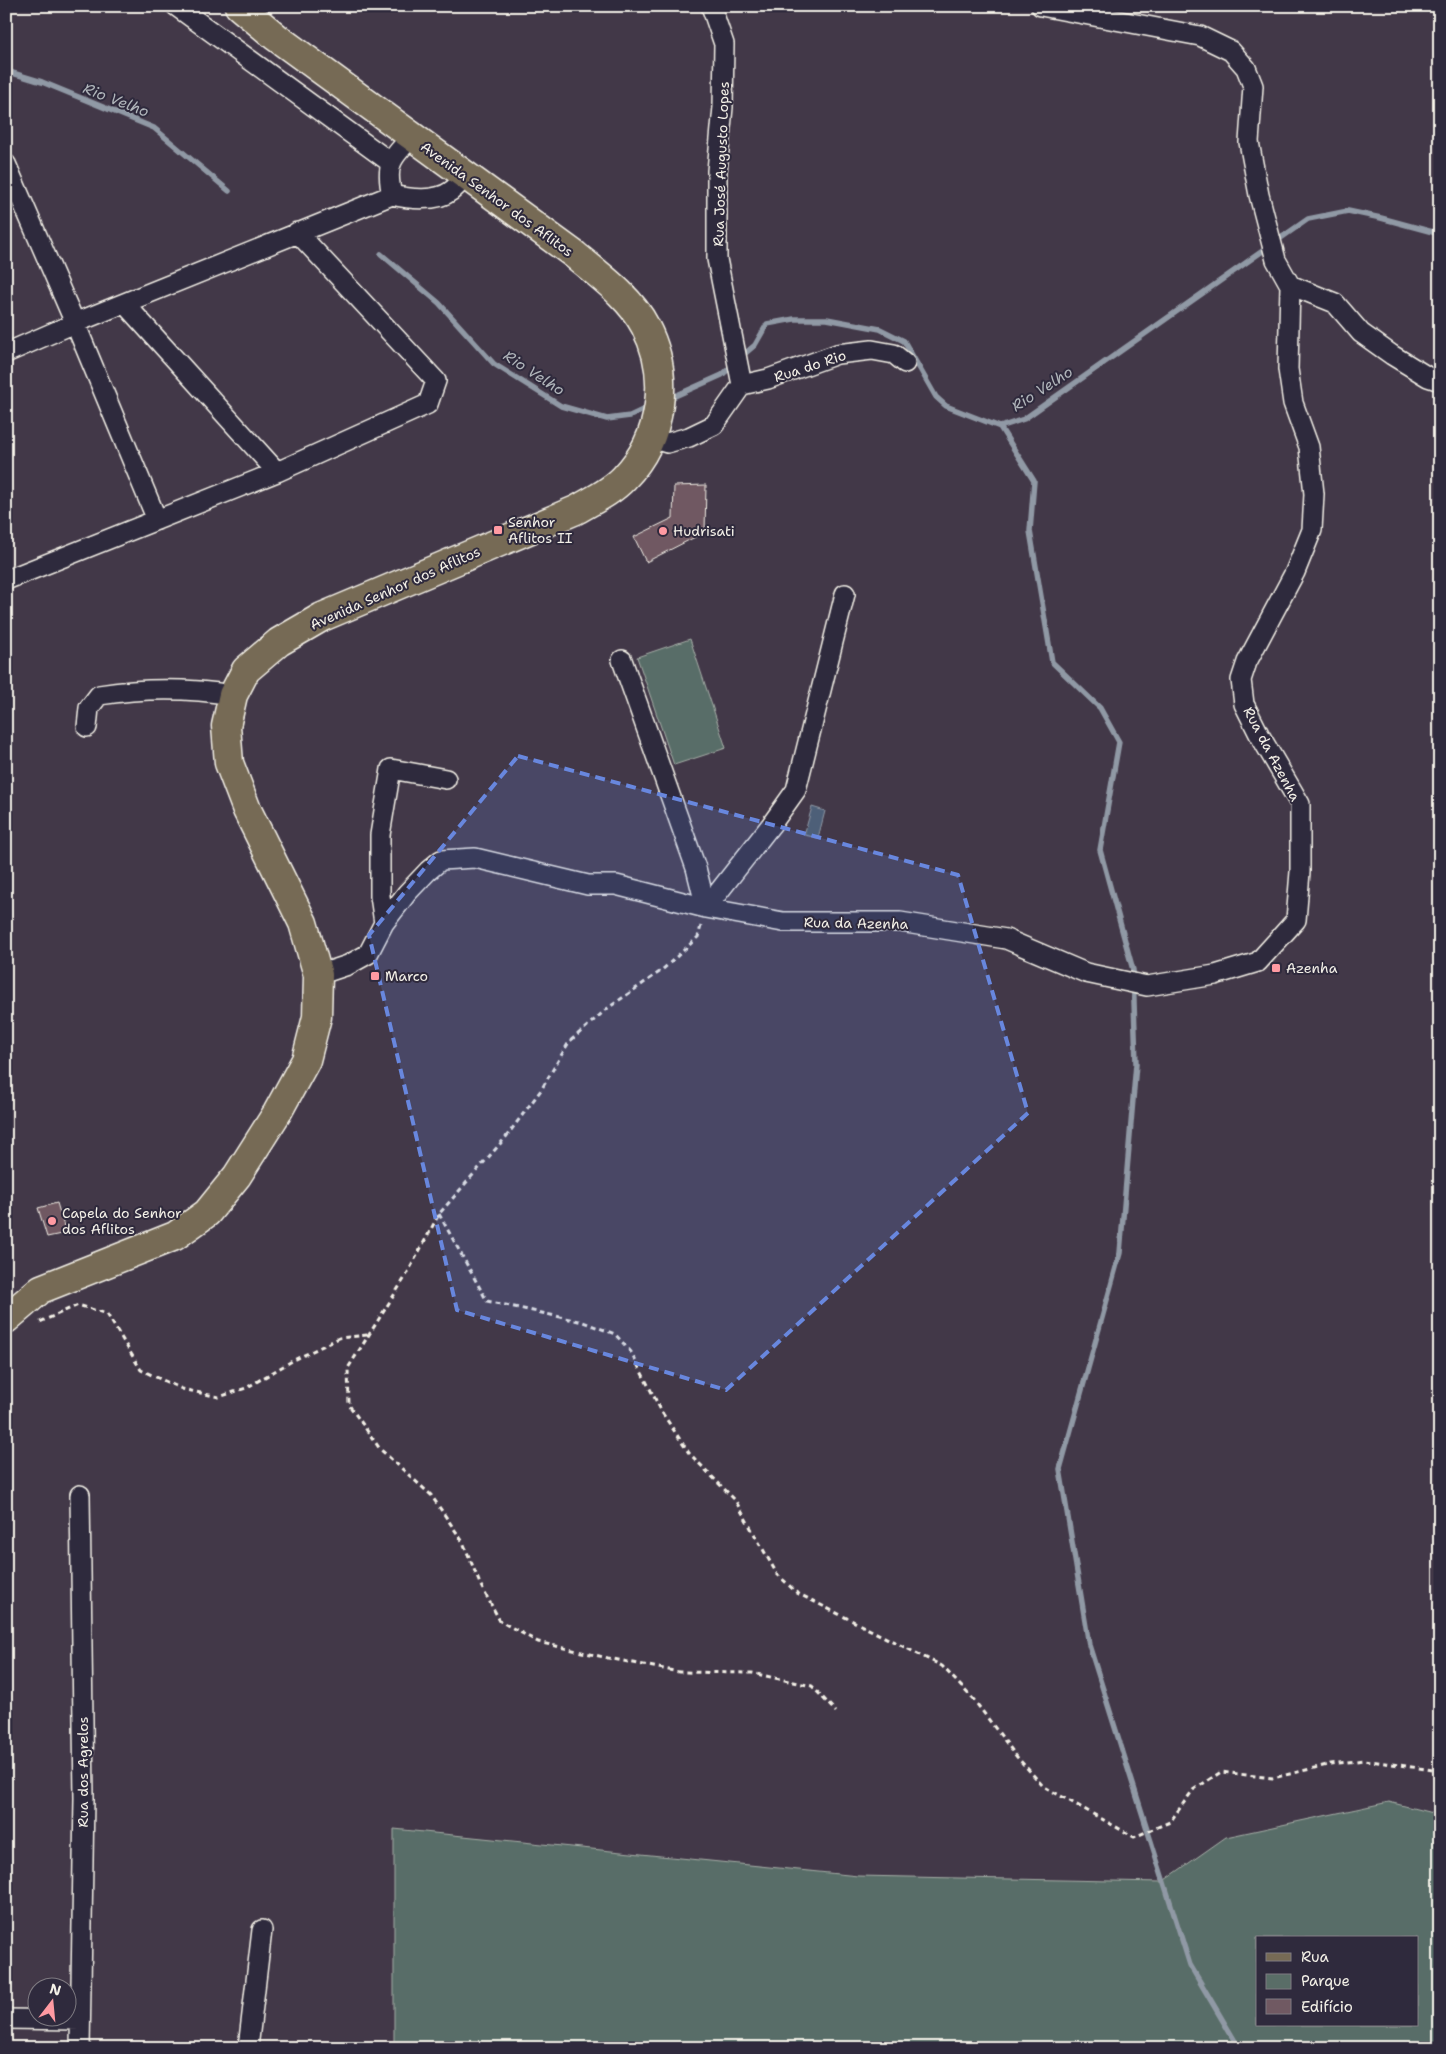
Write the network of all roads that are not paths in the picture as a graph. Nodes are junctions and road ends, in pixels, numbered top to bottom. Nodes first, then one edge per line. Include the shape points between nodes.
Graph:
1 (176, 6) edge
2 (239, 6) edge
3 (711, 6) edge
4 (1040, 6) edge
5 (1086, 11) edge
6 (412, 137) junction
7 (390, 162) junction
8 (6, 164) edge
9 (465, 176) junction
10 (392, 195) junction
11 (297, 232) junction
12 (1290, 285) junction
13 (125, 304) junction
14 (75, 323) junction
15 (6, 354) edge
16 (905, 363) dead end
17 (1440, 381) edge
18 (742, 385) junction
19 (651, 438) junction
20 (277, 472) junction
21 (157, 520) junction
22 (6, 580) edge
23 (845, 594) dead end
24 (622, 660) dead end
25 (233, 695) junction
26 (87, 727) dead end
27 (446, 779) dead end
28 (706, 908) junction
29 (384, 924) junction
30 (318, 975) junction
31 (6, 1319) edge
32 (80, 1495) dead end
33 (262, 1930) dead end
34 (6, 2018) edge
35 (80, 2020) junction
36 (80, 2048) edge
37 (248, 2048) edge

1 - 7 street
2 - 6 main road, Avenida Senhor dos Aflitos
3 - 18 street, Rua José Augusto Lopes via 724,44 717,171 718,259
4 - 5 street
5 - 12 street via 1200,36 1231,51 1246,68 1253,86 1250,142 1259,195 1276,260
6 - 7 street
6 - 9 main road, Avenida Senhor dos Aflitos
7 - 10 street via 388,179
8 - 14 street
9 - 10 street via 451,192 428,198
9 - 19 main road, Avenida Senhor dos Aflitos via 608,282 644,325 656,354 659,374 660,405
10 - 11 street
11 - 13 street
11 - 20 street via 436,381 428,404
12 - 17 street via 1335,303 1361,333 1399,360
12 - 28 street, Rua da Azenha via 1288,370 1292,403 1309,447 1314,494 1312,530 1295,572 1247,662 1241,680 1244,704 1300,804 1296,920 1280,940 1258,962 1215,975 1147,986 1086,973 1006,939 900,922 783,922
13 - 14 street
13 - 20 street
14 - 15 street
14 - 21 street
16 - 18 street, Rua do Rio via 894,354 872,350 838,354
18 - 19 street via 714,425 667,443
19 - 25 main road, Avenida Senhor dos Aflitos via 624,479 607,492 576,510 322,617 279,642 246,670
20 - 21 street
21 - 22 street
23 - 28 street via 796,790
24 - 28 street via 696,868
25 - 26 street via 134,689 99,695 89,708
25 - 30 main road, Avenida Senhor dos Aflitos via 226,726 230,764 247,810 303,923
27 - 29 street via 391,768 380,835 380,896
28 - 29 street, Rua da Azenha via 616,885 588,885 475,858 441,860 407,893
29 - 30 street, Rua da Azenha via 368,954
30 - 31 main road, Avenida Senhor dos Aflitos via 317,1017 306,1060 237,1176 207,1213 174,1236 41,1289
32 - 35 street, Rua dos Agrelos via 84,1798
33 - 37 street
34 - 35 street
35 - 36 street, Rua dos Agrelos

